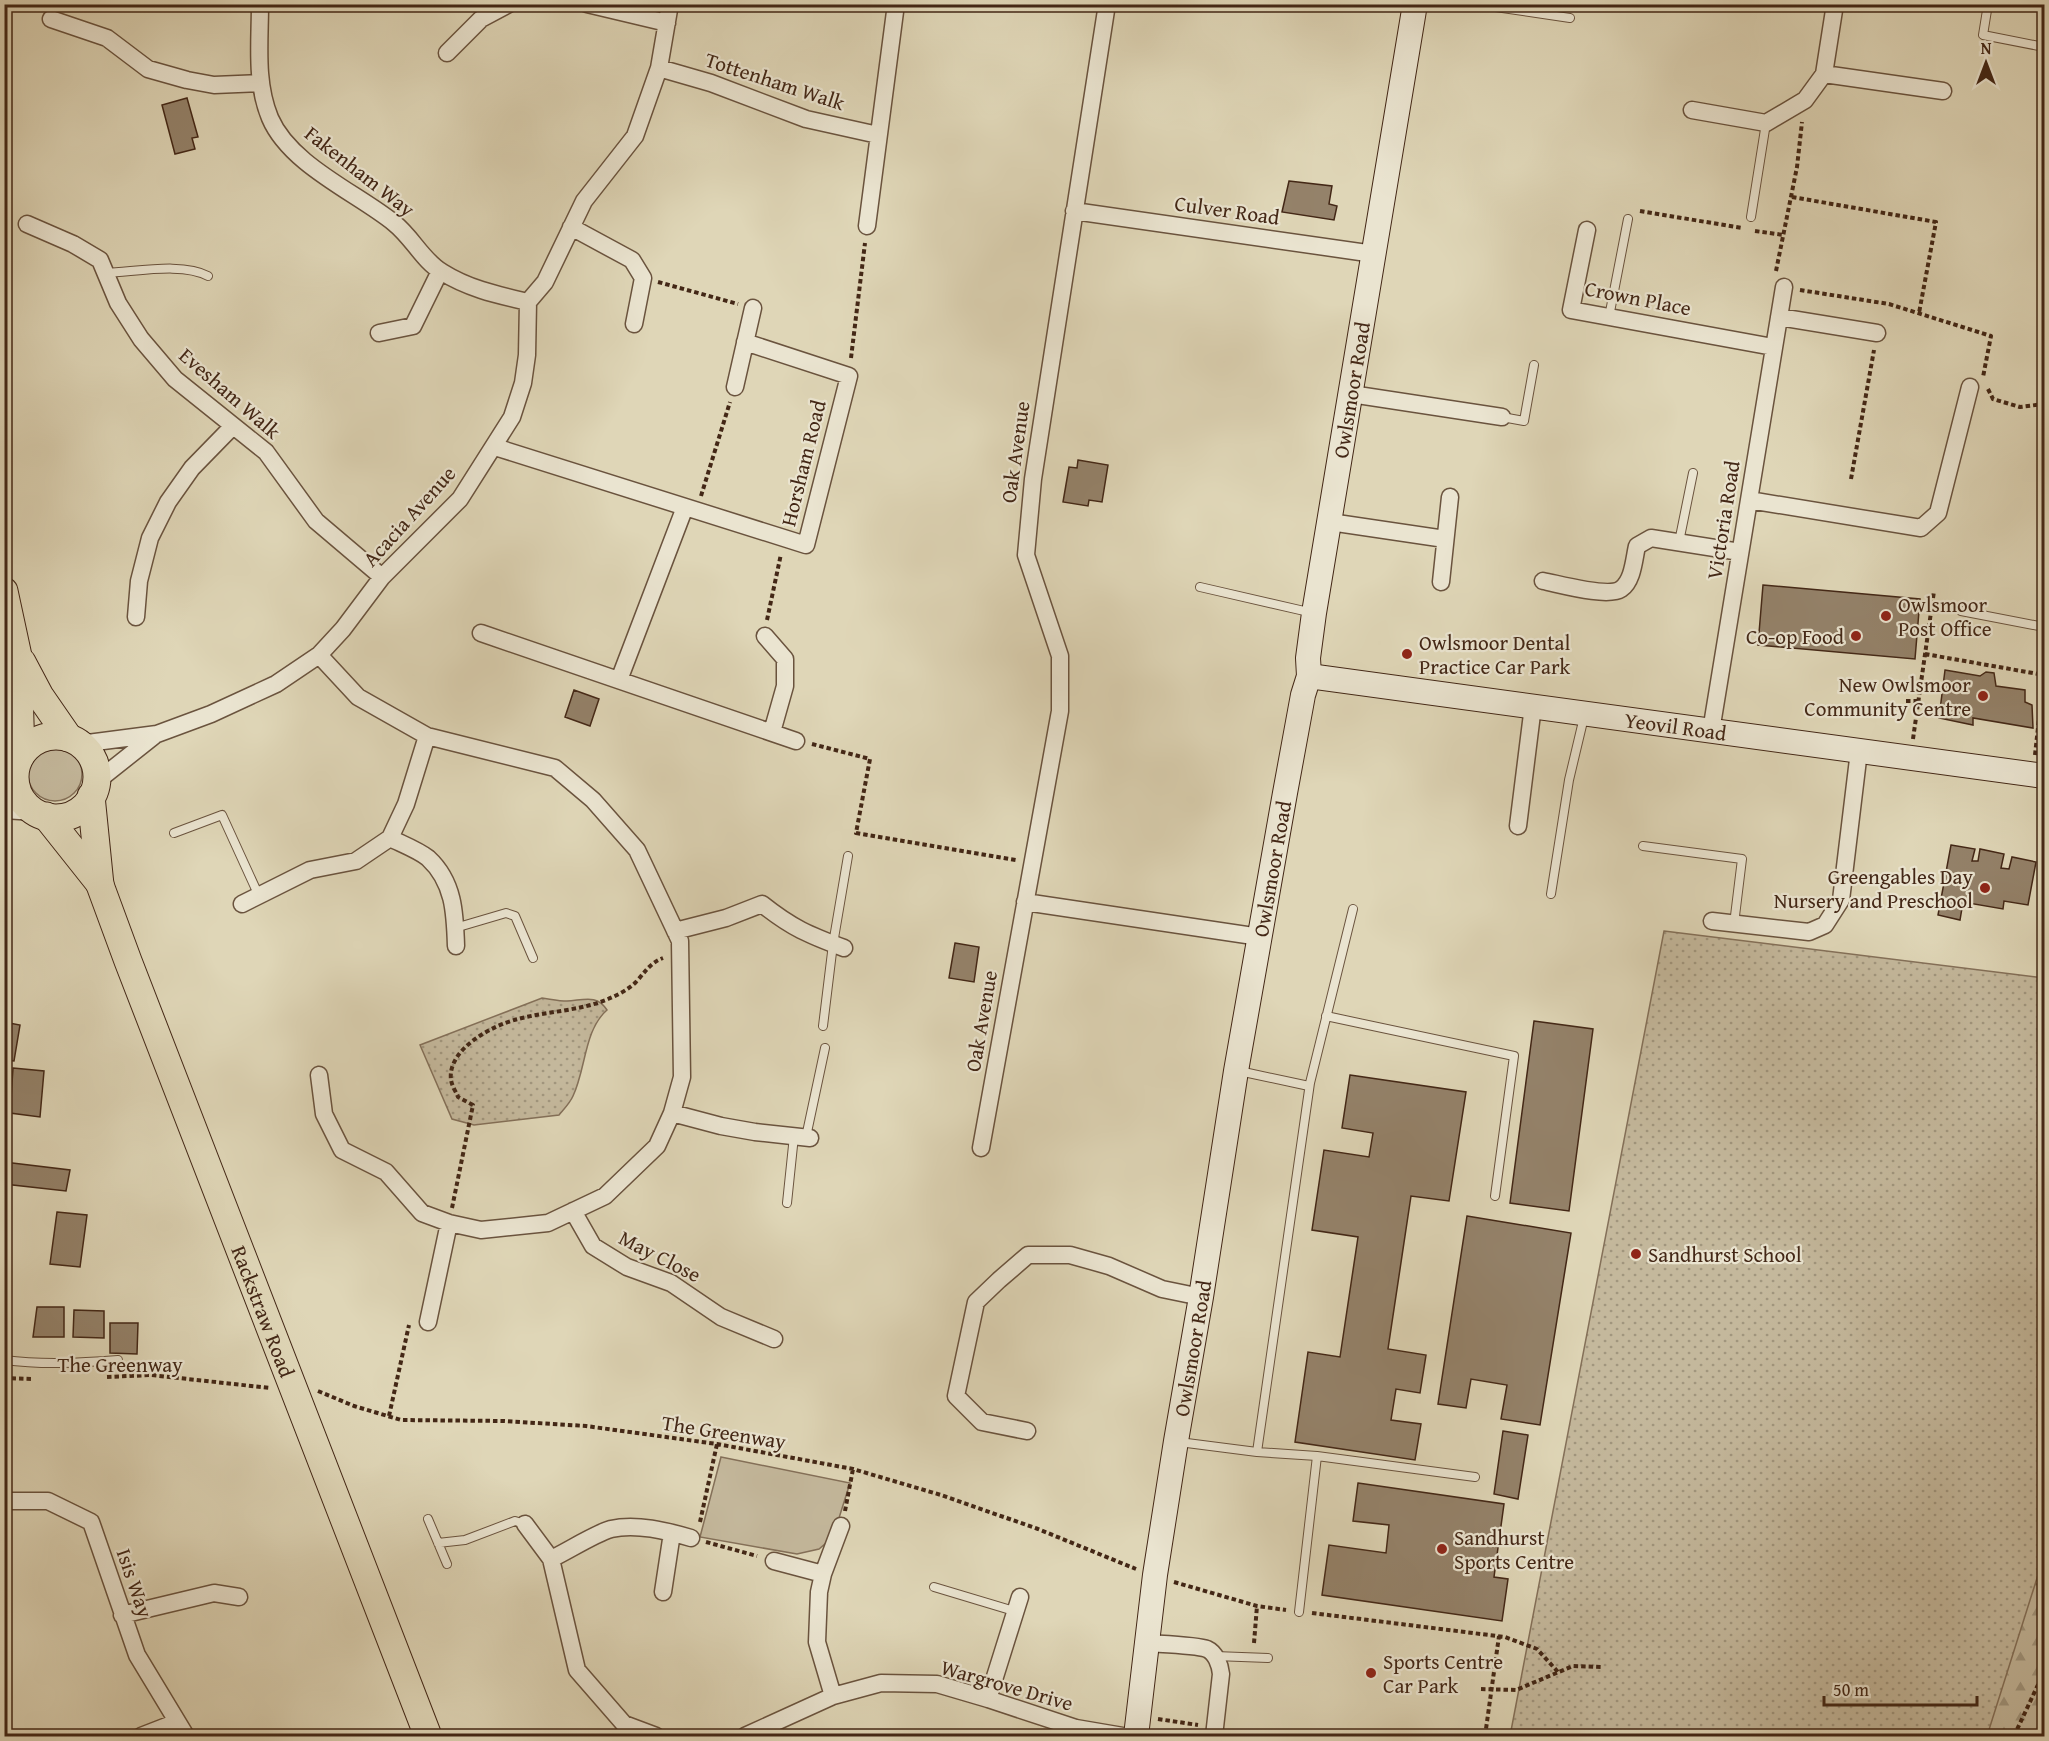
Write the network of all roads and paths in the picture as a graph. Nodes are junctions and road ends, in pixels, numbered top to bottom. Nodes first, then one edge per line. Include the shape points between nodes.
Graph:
1 (260, 4) edge
2 (509, 4) edge
3 (586, 4) edge
4 (670, 4) edge
5 (896, 4) edge
6 (1107, 4) edge
7 (1415, 4) edge
8 (1475, 4) edge
9 (1835, 4) edge
10 (1988, 4) edge
11 (1570, 18) dead end
12 (51, 19) dead end
13 (667, 23) junction
14 (2044, 47) edge
15 (447, 53) dead end
16 (659, 68) junction
17 (1824, 74) junction
18 (260, 83) junction
19 (1944, 91) dead end
20 (1805, 100) junction
21 (1692, 110) dead end
22 (1766, 123) junction
23 (878, 135) junction
24 (1792, 197) junction
25 (1074, 211) junction
26 (1751, 217) dead end
27 (1628, 219) joint
28 (27, 224) dead end
29 (867, 226) joint
30 (572, 227) junction
31 (1587, 230) dead end
32 (1784, 235) junction
33 (1374, 254) junction
34 (440, 272) junction
35 (106, 273) junction
36 (208, 276) dead end
37 (643, 278) junction
38 (1784, 287) junction
39 (528, 302) junction
40 (1882, 303) junction
41 (753, 308) joint
42 (1919, 314) junction
43 (1609, 317) junction
44 (1779, 317) junction
45 (634, 324) dead end
46 (379, 333) dead end
47 (1877, 333) junction
48 (745, 342) junction
49 (1773, 347) junction
50 (1534, 365) dead end
51 (849, 376) junction
52 (735, 387) joint
53 (1970, 387) dead end
54 (1351, 394) junction
55 (2044, 404) edge
56 (1502, 417) joint
57 (233, 426) junction
58 (495, 447) junction
59 (1693, 473) dead end
60 (1851, 479) dead end
61 (1450, 497) dead end
62 (1749, 500) junction
63 (691, 509) junction
64 (1330, 522) junction
65 (785, 538) junction
66 (1445, 539) junction
67 (1679, 542) junction
68 (1740, 552) junction
69 (382, 577) junction
70 (1543, 581) dead end
71 (1441, 582) dead end
72 (1200, 587) dead end
73 (4, 591) edge
74 (1934, 591) dead end
75 (1961, 611) dead end
76 (1314, 613) junction
77 (136, 618) dead end
78 (2044, 627) edge
79 (481, 633) dead end
80 (765, 636) joint
81 (1925, 654) junction
82 (320, 655) junction
83 (18, 656) junction
84 (2044, 673) edge
85 (1309, 676) junction
86 (619, 680) junction
87 (1906, 701) dead end
88 (1918, 701) junction
89 (1533, 706) junction
90 (1584, 713) junction
91 (1712, 731) junction
92 (772, 732) junction
93 (158, 734) junction
94 (427, 736) junction
95 (74, 741) junction
96 (796, 741) joint
97 (1859, 751) junction
98 (1911, 758) junction
99 (14, 763) edge
100 (2038, 775) edge
101 (94, 789) junction
102 (4, 810) edge
103 (41, 814) junction
104 (1518, 825) dead end
105 (174, 833) dead end
106 (390, 838) junction
107 (1643, 846) dead end
108 (848, 856) dead end
109 (1032, 862) junction
110 (100, 885) junction
111 (1551, 894) dead end
112 (260, 896) junction
113 (1025, 902) junction
114 (242, 904) dead end
115 (1353, 909) dead end
116 (1712, 921) dead end
117 (1734, 924) junction
118 (455, 928) junction
119 (675, 931) junction
120 (1260, 937) junction
121 (456, 945) dead end
122 (839, 946) junction
123 (681, 955) junction
124 (533, 958) dead end
125 (1326, 1016) junction
126 (823, 1026) dead end
127 (825, 1048) dead end
128 (1236, 1071) junction
129 (320, 1075) dead end
130 (1309, 1086) junction
131 (672, 1113) junction
132 (804, 1137) junction
133 (981, 1148) dead end
134 (1495, 1196) dead end
135 (787, 1203) dead end
136 (573, 1211) junction
137 (449, 1223) junction
138 (1201, 1297) junction
139 (411, 1317) dead end
140 (428, 1322) dead end
141 (774, 1340) dead end
142 (4, 1360) edge
143 (118, 1360) dead end
144 (99, 1377) dead end
145 (4, 1378) edge
146 (45, 1378) dead end
147 (271, 1388) dead end
148 (311, 1389) dead end
149 (389, 1416) junction
150 (1027, 1431) dead end
151 (1176, 1442) junction
152 (717, 1444) junction
153 (1257, 1452) junction
154 (1317, 1456) junction
155 (853, 1469) junction
156 (1475, 1477) dead end
157 (4, 1501) edge
158 (428, 1519) dead end
159 (525, 1524) joint
160 (841, 1526) joint
161 (672, 1533) junction
162 (694, 1539) junction
163 (438, 1543) junction
164 (551, 1559) junction
165 (774, 1561) joint
166 (447, 1564) dead end
167 (1141, 1570) dead end
168 (823, 1574) junction
169 (1174, 1582) dead end
170 (934, 1587) dead end
171 (663, 1592) dead end
172 (239, 1597) dead end
173 (1018, 1604) joint
174 (1257, 1606) junction
175 (1299, 1612) junction
176 (122, 1615) junction
177 (1499, 1636) junction
178 (1147, 1643) junction
179 (1254, 1643) dead end
180 (1214, 1656) junction
181 (1268, 1658) dead end
182 (1603, 1668) dead end
183 (1558, 1672) junction
184 (2044, 1672) edge
185 (1481, 1689) dead end
186 (1493, 1689) junction
187 (833, 1696) junction
188 (988, 1699) junction
189 (177, 1722) junction
190 (1137, 1727) edge
191 (2044, 1727) edge
192 (1208, 1731) edge
193 (141, 1737) edge
194 (186, 1737) edge
195 (428, 1737) edge
196 (656, 1737) edge
197 (745, 1737) edge
198 (1123, 1737) edge
199 (1485, 1737) edge
200 (2014, 1737) edge
201 (2031, 1737) edge

1 - 18 street, Fakenham Way
2 - 15 street via 481,19
3 - 13 street
4 - 13 street
5 - 23 street
6 - 25 street, Oak Avenue
7 - 33 street, Owlsmoor Road
8 - 11 lane
9 - 17 street
10 - 14 lane via 1983,34
12 - 18 street via 107,38 148,69 214,84
13 - 16 street
16 - 23 street, Tottenham Walk via 806,119
16 - 30 street via 635,136 584,201
17 - 19 street
17 - 20 street
18 - 34 street, Fakenham Way via 271,120 289,146 395,224
20 - 22 street
20 - 24 path
21 - 22 street
22 - 26 lane
23 - 29 street
24 - 32 path
24 - 42 path via 1936,222
25 - 33 street, Culver Road
25 - 109 street, Oak Avenue via 1032,479 1026,555 1060,656 1060,711
27 - 32 path via 1639,211
27 - 43 lane
28 - 35 street, Evesham Walk via 100,260
29 - 51 path
30 - 37 street via 632,260
30 - 39 street via 545,282
31 - 43 street, Crown Place via 1571,310
32 - 38 path via 1776,273
33 - 54 street, Owlsmoor Road
34 - 39 street, Fakenham Way via 482,292
34 - 46 street via 413,326
35 - 36 lane via 180,269 197,270
35 - 57 street, Evesham Walk via 118,303 154,355 175,379
37 - 41 path
37 - 45 street
38 - 40 path
38 - 44 street, Victoria Road
39 - 58 street, Acacia Avenue via 522,383 512,417
40 - 42 path
40 - 47 path
41 - 48 street
42 - 55 path via 1990,336 1983,380 1993,399 2020,407
43 - 49 street, Crown Place
44 - 47 street
44 - 49 street, Victoria Road
47 - 60 path
48 - 51 street
48 - 52 street
49 - 62 street, Victoria Road
50 - 56 lane via 1524,421
51 - 65 street, Horsham Road via 806,545
52 - 63 path
53 - 62 street via 1938,513 1921,528
54 - 56 street
54 - 64 street, Owlsmoor Road
57 - 69 street, Evesham Walk via 266,452 316,521
57 - 77 street via 192,468 168,502 150,538 139,581
58 - 63 street, Horsham Road
58 - 69 street, Acacia Avenue via 460,499
59 - 67 lane
61 - 66 street
62 - 68 street, Victoria Road
63 - 65 street, Horsham Road
63 - 86 street
64 - 66 street
64 - 76 street, Owlsmoor Road
65 - 80 path
66 - 71 street
67 - 68 street
67 - 70 street via 1652,538 1637,546 1630,577 1621,589 1607,593
68 - 91 street, Victoria Road
69 - 82 street, Acacia Avenue
72 - 76 lane
73 - 83 main road
74 - 81 path
75 - 78 lane
76 - 85 street, Owlsmoor Road
79 - 86 street
80 - 92 street via 785,659 785,686
81 - 84 path
81 - 88 path
82 - 93 street, Acacia Avenue via 276,684
82 - 94 street via 358,697
83 - 95 main road via 40,696
83 - 99 main road
84 - 100 path
85 - 89 street, Yeovil Road
85 - 120 street, Owlsmoor Road
86 - 92 street
87 - 88 path
88 - 98 path
89 - 90 street, Yeovil Road
89 - 104 street
90 - 91 street, Yeovil Road
90 - 111 lane
91 - 97 street, Yeovil Road
92 - 96 street
93 - 95 street, Acacia Avenue
93 - 101 street, Acacia Avenue
94 - 106 street via 406,804
94 - 119 street via 555,768 593,800 637,850
95 - 99 main road via 54,736 39,740
95 - 101 main road via 93,761
96 - 109 path via 870,759 856,833
97 - 98 street, Yeovil Road
97 - 117 street via 1841,900 1825,925 1809,932
98 - 100 street, Yeovil Road
99 - 103 main road via 18,791 25,803
101 - 103 main road via 76,812 61,817
101 - 110 main road, Rackstraw Road
102 - 103 street
103 - 110 main road, Rackstraw Road
105 - 112 lane via 222,815
106 - 112 street via 356,861 310,870
106 - 118 street via 427,857 445,877 454,904
107 - 117 lane via 1742,859
108 - 122 lane
109 - 113 street, Oak Avenue
110 - 195 main road, Rackstraw Road
112 - 114 street
113 - 120 street
113 - 133 street, Oak Avenue
115 - 125 lane
116 - 117 street
118 - 121 street
118 - 124 lane via 506,913 515,916
119 - 122 street via 762,904 785,923
119 - 123 street
120 - 128 street, Owlsmoor Road
122 - 126 lane
123 - 131 street via 682,1077
123 - 137 path via 660,959 627,989 608,999 517,1019 481,1034 458,1055 451,1080 458,1097 473,1105
125 - 130 lane
125 - 134 lane via 1514,1056
127 - 132 lane
128 - 130 lane
128 - 138 street, Owlsmoor Road
129 - 137 street via 324,1114 342,1150 386,1172 422,1213
130 - 153 lane
131 - 132 street via 721,1126
131 - 136 street via 657,1146 605,1196
132 - 135 lane
136 - 137 street via 548,1223 482,1230
136 - 141 street, May Close via 593,1246 627,1267 671,1283 721,1317
137 - 140 street
138 - 150 street via 1162,1289 1109,1266 1070,1255 1028,1255 976,1302 956,1396 982,1422
138 - 151 street, Owlsmoor Road
139 - 149 path
142 - 143 lane via 32,1364
144 - 147 path, The Greenway via 151,1375
145 - 146 path, The Greenway
148 - 149 path, The Greenway
149 - 152 path, The Greenway via 401,1420 586,1426
151 - 153 lane
151 - 178 street, Owlsmoor Road
152 - 155 path, The Greenway
152 - 162 path
153 - 154 lane
154 - 156 lane
154 - 175 lane
155 - 160 path
155 - 167 path, The Greenway via 1038,1529
157 - 176 street, Isis Way via 48,1501 91,1522
158 - 163 lane
159 - 163 lane via 515,1521 465,1540
159 - 164 street
160 - 168 street
161 - 162 street
161 - 164 street via 641,1528 610,1530
161 - 171 street
162 - 165 path
163 - 166 lane
164 - 196 street via 577,1670 624,1724
165 - 168 street
168 - 187 street via 817,1642
169 - 174 path
170 - 173 lane
172 - 176 street via 214,1593
173 - 188 street
174 - 175 path
174 - 179 path
175 - 177 path
176 - 189 street, Isis Way via 137,1655
177 - 183 path via 1537,1649
177 - 186 path
178 - 180 street via 1207,1649
178 - 190 street, Owlsmoor Road
180 - 181 lane
180 - 192 street via 1221,1674
182 - 183 path via 1573,1666
183 - 186 path via 1516,1690
184 - 200 path
185 - 186 path
186 - 199 path
187 - 188 street, Wargrove Drive via 881,1683 937,1684
187 - 197 street, Wargrove Drive
188 - 198 street, Wargrove Drive via 1076,1728
189 - 193 street
189 - 194 street, Isis Way
190 - 192 path
191 - 201 path

